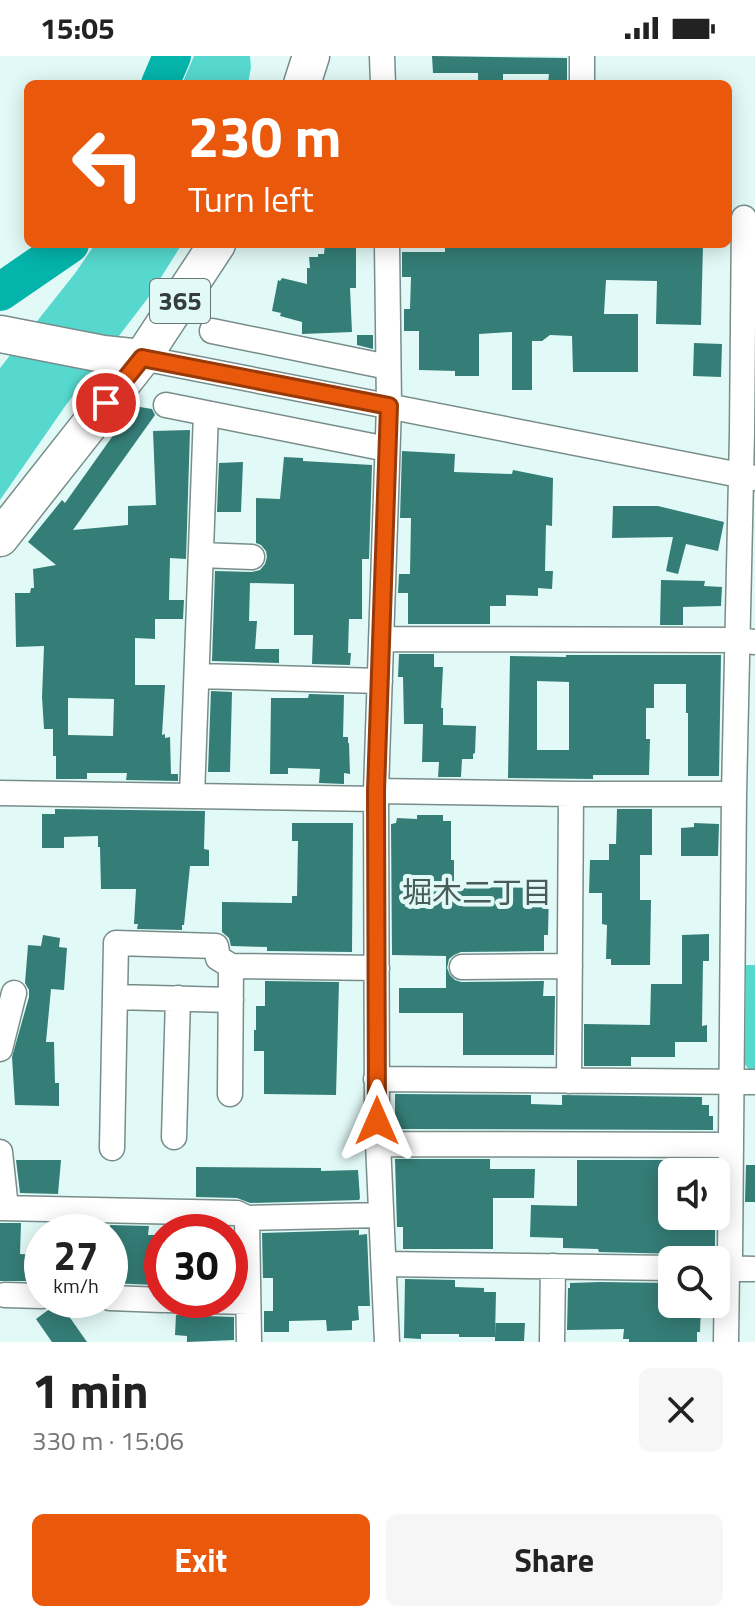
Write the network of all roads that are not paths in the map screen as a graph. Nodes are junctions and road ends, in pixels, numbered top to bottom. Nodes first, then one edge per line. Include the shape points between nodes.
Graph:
1 (311, 56) edge
2 (382, 56) edge
3 (582, 56) edge
4 (303, 80) edge
5 (383, 80) edge
6 (582, 80) edge
7 (742, 218) edge
8 (214, 248) edge
9 (387, 248) edge
10 (212, 331) dead end
11 (0, 334) edge
12 (142, 358) junction
13 (388, 367) junction
14 (166, 405) dead end
15 (389, 406) junction
16 (206, 413) junction
17 (387, 449) junction
18 (748, 476) edge
19 (0, 538) edge
20 (201, 555) junction
21 (252, 557) dead end
22 (381, 639) junction
23 (746, 641) edge
24 (197, 676) junction
25 (380, 681) junction
26 (0, 793) edge
27 (571, 794) junction
28 (376, 795) junction
29 (192, 796) junction
30 (741, 803) edge
31 (231, 966) junction
32 (570, 966) junction
33 (462, 967) dead end
34 (377, 968) junction
35 (14, 993) dead end
36 (115, 997) junction
37 (178, 998) junction
38 (231, 1000) junction
39 (1, 1040) edge
40 (376, 1079) junction
41 (569, 1081) junction
42 (744, 1082) edge
43 (230, 1094) dead end
44 (174, 1137) dead end
45 (378, 1144) junction
46 (731, 1145) junction
47 (112, 1148) dead end
48 (0, 1152) edge
49 (3, 1208) edge
50 (239, 1214) edge
51 (381, 1215) junction
52 (248, 1218) edge
53 (730, 1255) edge
54 (384, 1264) junction
55 (553, 1266) junction
56 (658, 1268) edge
57 (730, 1268) edge
58 (755, 1269) edge
59 (5, 1295) dead end
60 (24, 1296) edge
61 (248, 1302) edge
62 (724, 1318) edge
63 (249, 1342) edge
64 (387, 1342) edge
65 (552, 1342) edge
66 (726, 1342) edge

1 - 4 highway
2 - 5 street
3 - 6 street
7 - 18 street via 742,433
8 - 12 highway, 365
9 - 13 street
10 - 13 street
11 - 12 highway, 365
12 - 15 street
12 - 19 highway
13 - 15 street
14 - 16 street
15 - 17 street
15 - 18 street
16 - 17 street
16 - 20 street
17 - 22 street
18 - 23 street
20 - 21 street
20 - 24 street
22 - 23 street
22 - 25 street
23 - 30 street
24 - 25 street
24 - 29 street
25 - 28 street
26 - 29 street
27 - 28 street
27 - 30 street
27 - 32 street
28 - 29 street
28 - 34 street
30 - 42 street
31 - 34 street
31 - 36 street via 218,958 216,946 116,943
31 - 38 street
32 - 33 street
32 - 41 street
34 - 40 street
35 - 39 street
36 - 37 street
36 - 47 street
37 - 38 street
37 - 44 street
38 - 43 street
40 - 41 street
40 - 45 street
41 - 42 street
42 - 46 street
45 - 46 street
45 - 51 street
46 - 53 street
48 - 49 street
49 - 50 street
51 - 52 street
51 - 54 street
54 - 55 street
54 - 64 street
55 - 56 street
55 - 65 street
57 - 58 street
59 - 60 street
61 - 63 street
62 - 66 street

